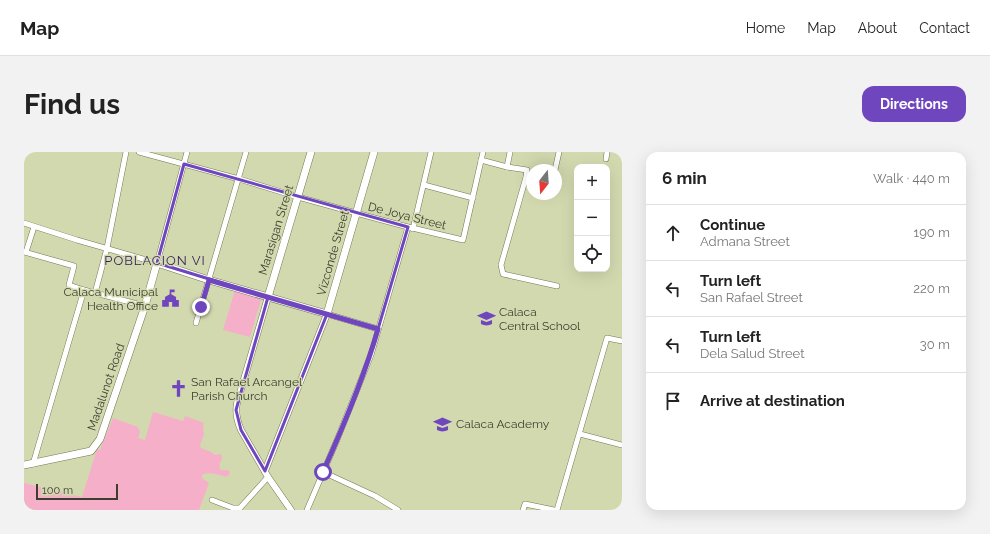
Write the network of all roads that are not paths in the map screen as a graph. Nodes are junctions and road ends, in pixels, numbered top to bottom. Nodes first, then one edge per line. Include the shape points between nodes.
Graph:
1 (126, 152) edge
2 (139, 152) edge
3 (187, 152) edge
4 (246, 152) edge
5 (311, 152) edge
6 (374, 152) edge
7 (431, 152) edge
8 (483, 152) edge
9 (510, 152) edge
10 (559, 152) edge
11 (607, 152) edge
12 (606, 159) dead end
13 (481, 160) junction
14 (184, 164) junction
15 (556, 164) edge
16 (507, 167) junction
17 (526, 169) edge
18 (526, 177) edge
19 (239, 179) junction
20 (424, 184) junction
21 (298, 197) junction
22 (472, 198) junction
23 (356, 213) junction
24 (24, 223) edge
25 (34, 227) junction
26 (410, 228) junction
27 (107, 248) junction
28 (25, 252) edge
29 (157, 263) junction
30 (209, 280) junction
31 (557, 286) dead end
32 (84, 290) junction
33 (95, 293) junction
34 (268, 297) junction
35 (145, 306) junction
36 (327, 314) junction
37 (196, 323) dead end
38 (378, 329) junction
39 (622, 341) edge
40 (580, 434) junction
41 (622, 445) edge
42 (33, 464) junction
43 (24, 465) edge
44 (265, 471) junction
45 (323, 472) junction
46 (268, 477) junction
47 (212, 500) dead end
48 (291, 510) edge
49 (307, 510) edge
50 (398, 510) edge
51 (524, 510) edge
52 (554, 510) edge
53 (557, 510) edge

1 - 27 street
2 - 14 street, De Joya Street
3 - 14 street
4 - 19 street
5 - 21 main road, Marasigan Street
6 - 23 main road, Vizconde Street
7 - 20 street
8 - 13 street
9 - 16 street
10 - 15 street
11 - 12 street
13 - 16 street
13 - 22 street
14 - 19 street, De Joya Street
14 - 29 street
16 - 17 street
18 - 31 street via 501,265 503,274
19 - 21 street, De Joya Street
19 - 30 street
20 - 22 street
20 - 26 street
21 - 23 street, De Joya Street
21 - 34 main road, Marasigan Street
22 - 26 street, De Joya Street via 463,240
23 - 26 street, De Joya Street
23 - 36 main road, Vizconde Street
24 - 25 street
25 - 27 street
25 - 28 street
26 - 38 street
27 - 29 street
27 - 33 street
28 - 32 street via 74,266 69,285
29 - 30 main road
29 - 35 main road, Madalunot Road
30 - 34 main road
30 - 37 street
32 - 33 street
32 - 42 street
33 - 35 street
34 - 36 main road
34 - 44 street, Marasigan Street via 236,410 241,430
35 - 42 main road, Madalunot Road via 100,439 91,452
36 - 38 street
36 - 44 street, Vizconde Street
38 - 45 street via 371,355
39 - 40 street via 607,338
40 - 41 street
40 - 53 street
42 - 43 main road, Madalunot Road
44 - 46 street, Marasigan Street
45 - 49 street
45 - 50 street
46 - 47 street via 240,508
46 - 48 street, Marasigan Street
51 - 52 street via 525,504

